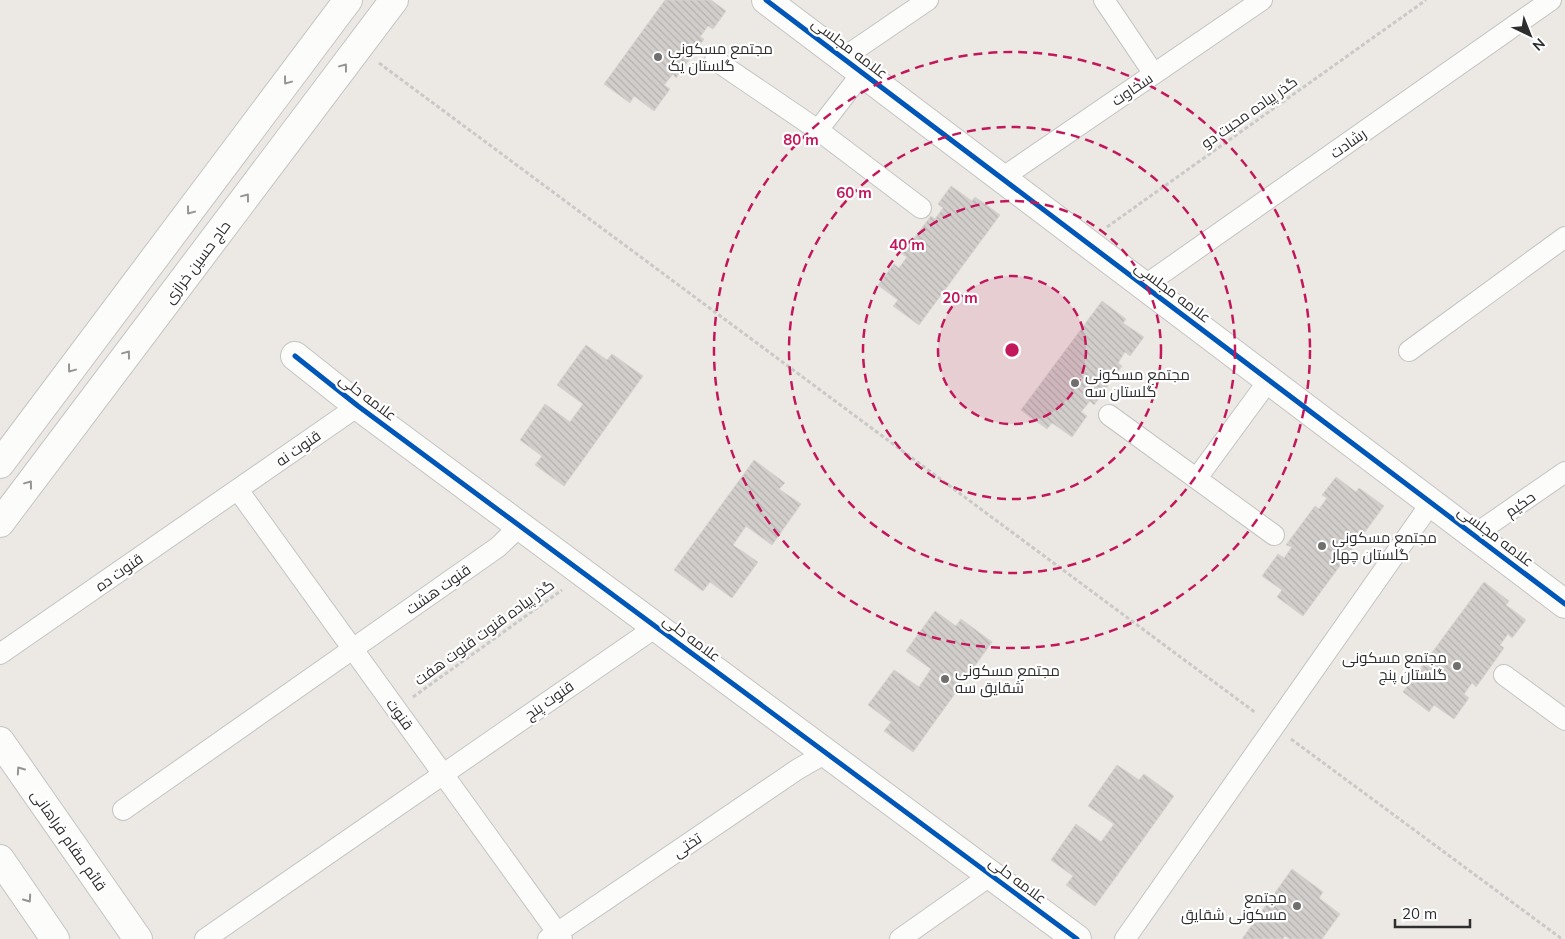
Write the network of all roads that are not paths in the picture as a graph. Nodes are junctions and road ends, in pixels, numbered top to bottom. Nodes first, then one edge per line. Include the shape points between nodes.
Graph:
1 (348, 0) edge
2 (394, 0) edge
3 (766, 0) edge
4 (928, 0) edge
5 (1104, 0) edge
6 (1262, 0) edge
7 (1551, 0) edge
8 (715, 60) dead end
9 (852, 65) junction
10 (1154, 74) junction
11 (818, 130) junction
12 (1002, 178) junction
13 (922, 208) dead end
14 (1565, 237) edge
15 (1144, 286) junction
16 (1409, 351) dead end
17 (295, 356) dead end
18 (1269, 380) junction
19 (358, 406) junction
20 (1109, 416) dead end
21 (0, 464) edge
22 (1565, 472) edge
23 (1197, 478) junction
24 (238, 490) junction
25 (1431, 503) junction
26 (0, 523) edge
27 (520, 526) junction
28 (1274, 535) dead end
29 (1474, 535) junction
30 (1565, 604) edge
31 (656, 627) junction
32 (352, 648) junction
33 (0, 654) edge
34 (1504, 675) dead end
35 (1565, 720) edge
36 (0, 741) edge
37 (826, 753) junction
38 (443, 774) junction
39 (123, 810) dead end
40 (0, 860) edge
41 (991, 875) junction
42 (556, 937) edge
43 (55, 939) edge
44 (138, 939) edge
45 (205, 939) edge
46 (900, 939) edge
47 (1077, 939) edge
48 (1125, 939) edge

1 -> 21 street
26 -> 2 street, حاج حسین خرازی
3 - 9 street, علامه مجلسی
4 - 9 street
5 - 10 street
6 - 10 street, سخاوت
7 - 15 street, رشادت
8 - 11 street
9 - 11 street
9 - 12 street, علامه مجلسی
10 - 12 street, سخاوت
11 - 13 street
12 - 15 street, علامه مجلسی
14 - 16 street
15 - 18 street, علامه مجلسی
17 - 19 street, علامه حلی
18 - 23 street
18 - 25 street, علامه مجلسی
19 - 24 street, قنوت نه
19 - 27 street, علامه حلی
20 - 23 street
22 - 29 street, حکیم
23 - 28 street
24 - 32 street, قنوت
24 - 33 street, قنوت ده
25 - 29 street, علامه مجلسی
25 - 48 street
27 - 31 street, علامه حلی
27 - 32 street, قنوت هشت via 498,547
29 - 30 street, علامه مجلسی
31 - 37 street, علامه حلی
31 - 38 street, قنوت پنج
32 - 38 street, قنوت
32 - 39 street, قنوت هشت
34 - 35 street
44 -> 36 street, قائم مقام فراهانی
37 - 41 street, علامه حلی
37 - 42 street, تختی
38 - 42 street, قنوت
38 - 45 street, قنوت پنج
40 -> 43 street
41 - 46 street
41 - 47 street, علامه حلی

